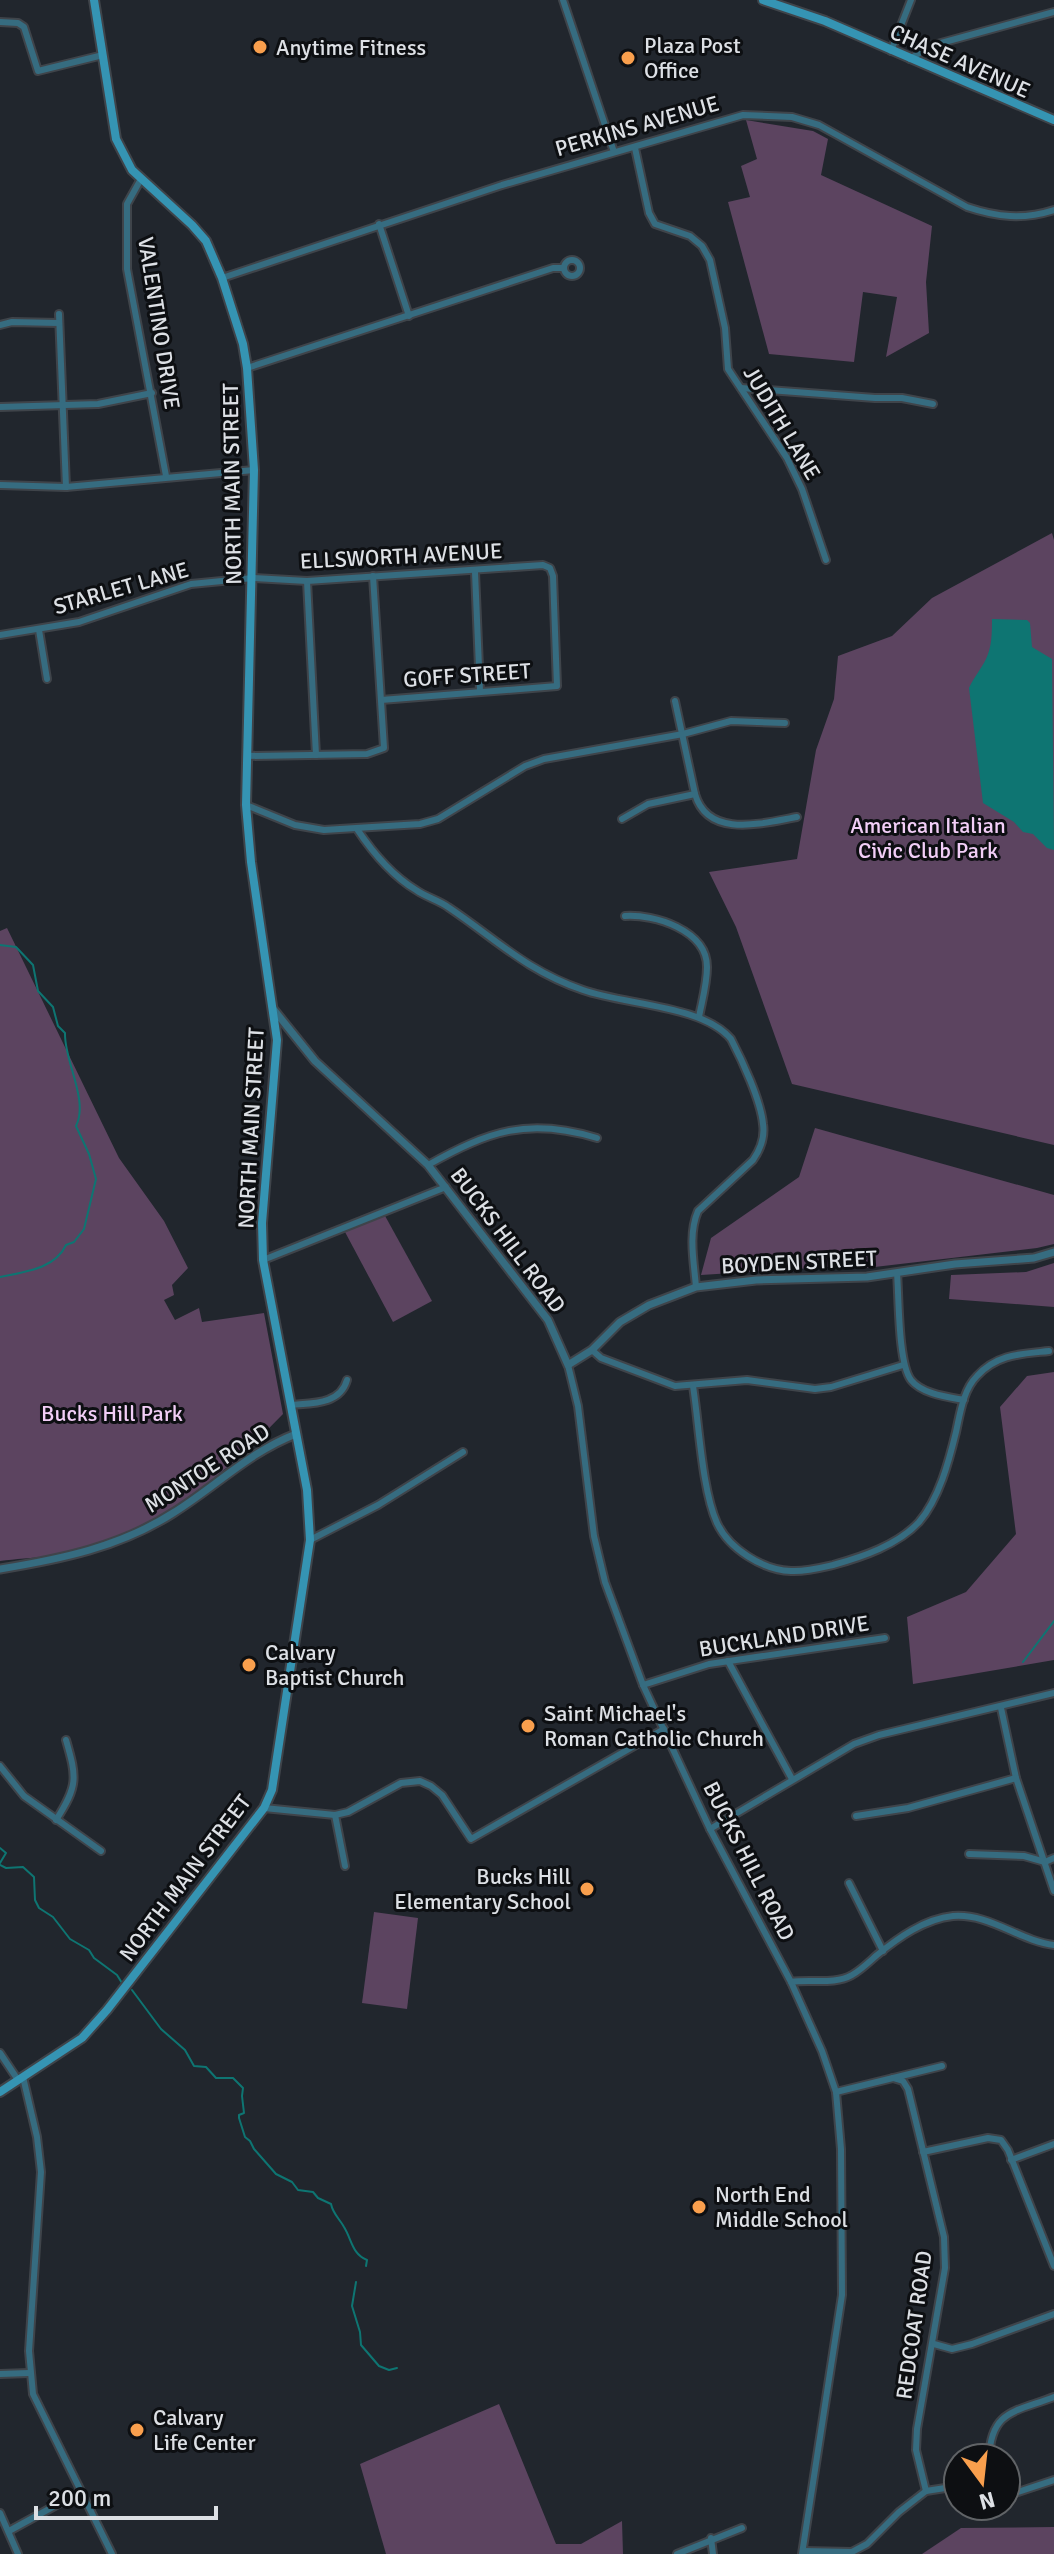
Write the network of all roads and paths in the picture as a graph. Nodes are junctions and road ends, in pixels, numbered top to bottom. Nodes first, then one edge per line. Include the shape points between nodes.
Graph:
1 (94, 0) edge
2 (563, 0) edge
3 (763, 0) edge
4 (911, 0) edge
5 (1054, 12) edge
6 (0, 22) edge
7 (891, 51) junction
8 (103, 55) junction
9 (910, 59) junction
10 (1054, 120) edge
11 (635, 148) junction
12 (614, 152) junction
13 (141, 179) junction
14 (1054, 210) edge
15 (379, 224) junction
16 (564, 268) dead end
17 (222, 278) junction
18 (59, 314) dead end
19 (409, 316) junction
20 (59, 323) junction
21 (0, 325) edge
22 (247, 368) junction
23 (741, 388) junction
24 (152, 393) junction
25 (933, 404) dead end
26 (63, 406) junction
27 (0, 407) edge
28 (254, 470) junction
29 (166, 476) junction
30 (0, 485) edge
31 (66, 487) junction
32 (826, 560) dead end
33 (475, 572) junction
34 (373, 576) junction
35 (253, 578) junction
36 (307, 581) junction
37 (39, 630) junction
38 (0, 635) edge
39 (47, 679) dead end
40 (557, 686) joint
41 (480, 691) junction
42 (381, 700) junction
43 (675, 701) dead end
44 (785, 723) dead end
45 (683, 734) junction
46 (316, 755) junction
47 (247, 756) junction
48 (695, 794) junction
49 (246, 805) junction
50 (797, 817) dead end
51 (622, 819) dead end
52 (357, 829) junction
53 (625, 916) dead end
54 (274, 1010) junction
55 (699, 1017) junction
56 (597, 1138) dead end
57 (428, 1165) junction
58 (446, 1187) junction
59 (1054, 1252) edge
60 (263, 1260) junction
61 (897, 1273) junction
62 (696, 1287) junction
63 (592, 1350) junction
64 (1049, 1351) dead end
65 (568, 1365) junction
66 (903, 1365) junction
67 (347, 1380) dead end
68 (693, 1386) junction
69 (964, 1400) junction
70 (291, 1405) junction
71 (296, 1434) junction
72 (463, 1452) dead end
73 (310, 1540) junction
74 (0, 1569) edge
75 (885, 1638) dead end
76 (728, 1661) junction
77 (643, 1685) junction
78 (1054, 1693) edge
79 (1001, 1708) junction
80 (664, 1729) junction
81 (66, 1740) dead end
82 (0, 1766) edge
83 (1016, 1778) junction
84 (792, 1779) junction
85 (264, 1808) junction
86 (335, 1815) junction
87 (856, 1816) dead end
88 (56, 1820) junction
89 (710, 1829) junction
90 (101, 1851) dead end
91 (969, 1854) dead end
92 (1054, 1858) edge
93 (1045, 1862) junction
94 (345, 1866) dead end
95 (849, 1883) dead end
96 (1054, 1891) edge
97 (1054, 1945) edge
98 (883, 1951) junction
99 (791, 1982) junction
100 (0, 2053) edge
101 (942, 2066) dead end
102 (20, 2078) junction
103 (893, 2078) junction
104 (0, 2092) edge
105 (836, 2092) junction
106 (1054, 2144) edge
107 (923, 2152) junction
108 (1011, 2160) junction
109 (1054, 2266) edge
110 (1054, 2314) edge
111 (934, 2344) junction
112 (29, 2373) junction
113 (0, 2374) edge
114 (1054, 2397) edge
115 (990, 2442) edge
116 (1054, 2480) edge
117 (942, 2488) edge
118 (926, 2491) junction
119 (1022, 2491) edge
120 (80, 2492) junction
121 (0, 2513) edge
122 (742, 2528) dead end
123 (9, 2531) junction
124 (711, 2538) junction
125 (803, 2552) edge
126 (18, 2554) edge
127 (112, 2554) edge
128 (677, 2554) edge
129 (713, 2554) edge

1 - 8 main road, NORTH MAIN STREET
2 - 12 street
3 - 7 main road, CHASE AVENUE
4 - 7 street
5 - 9 street via 945,41
6 - 8 street via 24,27 38,71
7 - 9 main road, CHASE AVENUE
8 - 13 main road, NORTH MAIN STREET via 116,139
9 - 10 main road, CHASE AVENUE
11 - 12 street, PERKINS AVENUE
11 - 14 street, PERKINS AVENUE via 743,115 792,117 840,135 967,207 1014,218
11 - 23 street, JUDITH LANE via 655,224 690,236 710,260 728,369
12 - 15 street, PERKINS AVENUE
13 - 17 main road, NORTH MAIN STREET via 206,241
13 - 24 street, VALENTINO DRIVE via 127,204 127,269
15 - 17 street, PERKINS AVENUE
15 - 19 street
16 - 19 street
17 - 22 main road, NORTH MAIN STREET
18 - 20 street
19 - 22 street
20 - 21 street
20 - 26 street
22 - 28 main road, NORTH MAIN STREET
23 - 25 street
23 - 32 street, JUDITH LANE via 787,458
24 - 26 street
24 - 29 street, VALENTINO DRIVE
26 - 27 street
26 - 31 street
28 - 29 street
28 - 35 main road, NORTH MAIN STREET
29 - 31 street
30 - 31 street
33 - 34 street, ELLSWORTH AVENUE
33 - 40 street, ELLSWORTH AVENUE via 550,568
33 - 41 street
34 - 36 street, ELLSWORTH AVENUE
34 - 42 street
35 - 36 street, ELLSWORTH AVENUE
35 - 37 street, STARLET LANE via 191,584
35 - 47 main road, NORTH MAIN STREET
36 - 46 street
37 - 38 street, STARLET LANE
37 - 39 street
40 - 41 street, GOFF STREET
41 - 42 street, GOFF STREET
42 - 46 street via 384,748 367,754
43 - 45 street
44 - 45 street via 731,721
45 - 48 street
45 - 52 street via 544,759 438,819
46 - 47 street
47 - 49 main road, NORTH MAIN STREET
48 - 50 street via 705,813 725,824 750,826
48 - 51 street via 648,804
49 - 52 street via 295,825
49 - 54 main road, NORTH MAIN STREET
52 - 55 street via 401,880 447,906 514,957 584,991
53 - 55 street via 645,915 692,936 707,964
54 - 57 street, BUCKS HILL ROAD via 315,1061
54 - 60 main road, NORTH MAIN STREET via 277,1040
55 - 62 street via 731,1039 763,1124 753,1160 706,1201 695,1219
56 - 57 street via 539,1128 506,1129
57 - 58 street, BUCKS HILL ROAD
58 - 60 street
58 - 65 street, BUCKS HILL ROAD via 548,1320
59 - 61 street, BOYDEN STREET
60 - 70 main road, NORTH MAIN STREET
61 - 62 street, BOYDEN STREET
61 - 66 street
62 - 63 street, BOYDEN STREET via 620,1322
63 - 65 street, BOYDEN STREET
63 - 68 street via 662,1383
64 - 69 street via 992,1362 974,1379
65 - 77 street, BUCKS HILL ROAD via 597,1552
66 - 68 street via 815,1389 747,1380
66 - 69 street via 912,1382
67 - 70 street via 340,1394 329,1400
68 - 69 street via 718,1526 736,1547 764,1565 791,1571 858,1558 919,1522 937,1492
70 - 71 main road, NORTH MAIN STREET
71 - 73 main road, NORTH MAIN STREET
71 - 74 street, MONTOE ROAD via 246,1459 211,1489 135,1535 89,1552
72 - 73 street
73 - 85 main road, NORTH MAIN STREET via 272,1790
75 - 76 street, BUCKLAND DRIVE
76 - 77 street, BUCKLAND DRIVE
76 - 84 street
77 - 80 street, BUCKS HILL ROAD
78 - 79 street
79 - 83 street
79 - 84 street via 879,1735
80 - 86 street via 471,1839 442,1795 420,1781 401,1783
80 - 89 street, BUCKS HILL ROAD
81 - 88 street via 75,1783
82 - 88 street via 24,1796
83 - 87 street via 908,1808
83 - 93 street
84 - 89 street
85 - 86 street
85 - 102 main road, NORTH MAIN STREET via 82,2038
86 - 94 street
88 - 90 street
89 - 99 street, BUCKS HILL ROAD
91 - 93 street
92 - 93 street
93 - 96 street
95 - 98 street
97 - 98 street via 955,1916 912,1930
98 - 99 street via 851,1976
99 - 105 street, BUCKS HILL ROAD
100 - 102 street
101 - 103 street
102 - 104 main road, NORTH MAIN STREET
102 - 112 street via 41,2172
103 - 105 street
103 - 107 street, REDCOAT ROAD via 908,2089
105 - 125 street, BUCKS HILL ROAD via 842,2295
106 - 108 street
107 - 108 street via 988,2138 1001,2140
107 - 111 street, REDCOAT ROAD via 944,2237
108 - 109 street
110 - 111 street via 952,2349
111 - 118 street, REDCOAT ROAD via 917,2429 916,2450
112 - 113 street
112 - 120 street via 38,2409
114 - 115 street via 1008,2415 996,2424
116 - 119 street
117 - 118 street
118 - 125 street via 852,2552
120 - 123 street
120 - 127 street
121 - 123 street
122 - 124 street
123 - 126 street
124 - 128 street
124 - 129 street

